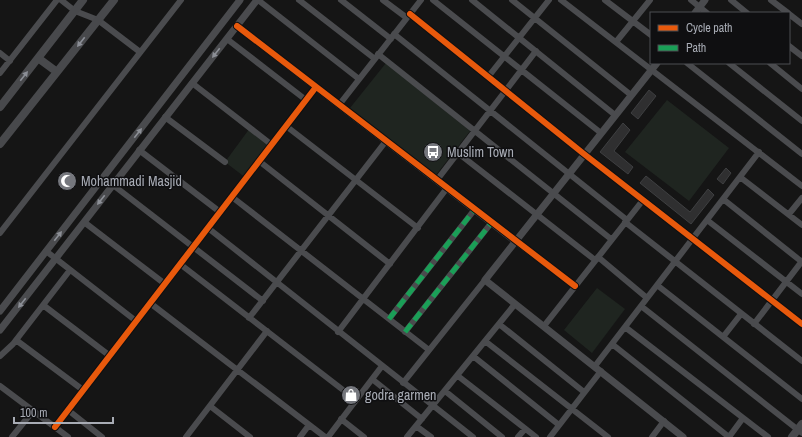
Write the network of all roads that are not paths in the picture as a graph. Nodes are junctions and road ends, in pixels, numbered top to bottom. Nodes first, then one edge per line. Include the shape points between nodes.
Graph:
1 (57, 0) edge
2 (61, 0) edge
3 (83, 0) edge
4 (114, 0) edge
5 (181, 0) edge
6 (240, 0) edge
7 (257, 0) edge
8 (299, 0) edge
9 (341, 0) edge
10 (383, 0) edge
11 (421, 0) edge
12 (433, 0) edge
13 (472, 0) edge
14 (512, 0) edge
15 (549, 0) edge
16 (561, 0) edge
17 (605, 0) edge
18 (691, 0) edge
19 (705, 0) edge
20 (731, 0) edge
21 (772, 0) edge
22 (648, 1) edge
23 (697, 10) edge
24 (75, 11) junction
25 (746, 12) edge
26 (788, 12) edge
27 (790, 14) edge
28 (408, 16) junction
29 (534, 18) junction
30 (98, 20) junction
31 (633, 21) junction
32 (802, 24) edge
33 (237, 26) junction
34 (650, 34) edge
35 (392, 36) junction
36 (519, 38) junction
37 (227, 39) junction
38 (616, 42) junction
39 (790, 47) edge
40 (536, 51) junction
41 (140, 52) junction
42 (0, 53) edge
43 (377, 56) junction
44 (504, 56) junction
45 (802, 56) edge
46 (38, 58) junction
47 (10, 61) junction
48 (650, 63) edge
49 (688, 64) edge
50 (730, 64) edge
51 (771, 64) edge
52 (654, 66) edge
53 (521, 70) junction
54 (57, 72) junction
55 (0, 73) edge
56 (488, 77) junction
57 (359, 79) junction
58 (192, 83) junction
59 (316, 87) junction
60 (802, 89) edge
61 (506, 91) junction
62 (631, 95) junction
63 (306, 100) junction
64 (339, 105) junction
65 (0, 107) edge
66 (490, 111) junction
67 (615, 115) junction
68 (165, 117) junction
69 (802, 121) edge
70 (286, 126) junction
71 (475, 131) junction
72 (601, 133) junction
73 (386, 141) junction
74 (0, 144) edge
75 (272, 145) junction
76 (140, 150) junction
77 (458, 152) junction
78 (759, 152) junction
79 (584, 154) junction
80 (802, 154) edge
81 (259, 161) junction
82 (225, 162) dead end
83 (569, 173) junction
84 (740, 177) junction
85 (356, 180) junction
86 (437, 180) junction
87 (113, 185) junction
88 (802, 186) edge
89 (448, 188) junction
90 (553, 193) junction
91 (232, 197) junction
92 (802, 198) edge
93 (723, 199) junction
94 (643, 200) junction
95 (475, 209) junction
96 (220, 212) junction
97 (789, 214) junction
98 (328, 215) junction
99 (536, 215) junction
100 (707, 220) junction
101 (626, 221) junction
102 (84, 222) junction
103 (492, 222) junction
104 (802, 225) edge
105 (208, 228) junction
106 (418, 228) junction
107 (0, 233) edge
108 (612, 239) junction
109 (693, 239) junction
110 (515, 240) junction
111 (194, 246) junction
112 (301, 250) junction
113 (46, 251) junction
114 (56, 259) junction
115 (596, 259) junction
116 (802, 261) edge
117 (675, 262) junction
118 (180, 264) junction
119 (390, 264) junction
120 (70, 270) junction
121 (485, 280) junction
122 (786, 282) junction
123 (276, 283) junction
124 (165, 284) junction
125 (657, 285) junction
126 (575, 286) junction
127 (802, 294) edge
128 (648, 298) junction
129 (364, 299) junction
130 (263, 300) junction
131 (772, 301) junction
132 (150, 303) junction
133 (515, 304) junction
134 (43, 305) junction
135 (641, 306) junction
136 (0, 311) edge
137 (741, 314) junction
138 (249, 318) junction
139 (389, 319) junction
140 (136, 321) junction
141 (499, 324) junction
142 (754, 324) junction
143 (802, 324) edge
144 (544, 326) junction
145 (625, 327) junction
146 (0, 330) edge
147 (267, 331) junction
148 (338, 332) junction
149 (405, 332) junction
150 (723, 337) junction
151 (16, 340) junction
152 (485, 341) junction
153 (612, 344) junction
154 (429, 350) junction
155 (0, 356) edge
156 (110, 356) junction
157 (473, 356) junction
158 (802, 361) edge
159 (382, 366) junction
160 (598, 368) junction
161 (237, 370) junction
162 (458, 376) junction
163 (372, 379) junction
164 (403, 383) junction
165 (0, 386) edge
166 (84, 390) junction
167 (445, 391) junction
168 (584, 392) junction
169 (802, 399) edge
170 (356, 400) junction
171 (210, 406) junction
172 (433, 406) junction
173 (572, 409) junction
174 (68, 410) junction
175 (33, 411) junction
176 (743, 418) junction
177 (341, 419) junction
178 (422, 419) junction
179 (664, 421) junction
180 (309, 425) junction
181 (559, 425) junction
182 (416, 426) junction
183 (55, 428) junction
184 (525, 429) junction
185 (801, 429) edge
186 (12, 437) edge
187 (68, 437) edge
188 (102, 437) edge
189 (186, 437) edge
190 (250, 437) edge
191 (300, 437) edge
192 (326, 437) edge
193 (364, 437) edge
194 (407, 437) edge
195 (431, 437) edge
196 (473, 437) edge
197 (502, 437) edge
198 (518, 437) edge
199 (536, 437) edge
200 (550, 437) edge
201 (608, 437) edge
202 (652, 437) edge
203 (683, 437) edge
204 (729, 437) edge
205 (768, 437) edge
206 (792, 437) edge

1 - 47 street
2 - 24 street
3 - 24 main road
4 - 30 main road
5 - 41 street
113 -> 6 street
7 - 33 street
7 - 57 street
8 - 43 street
9 - 35 street
10 - 28 street
11 - 28 street
12 - 44 street
13 - 36 street
14 - 29 street
15 - 29 street
16 - 38 street
17 - 31 street
18 - 23 street
19 - 23 street
20 - 25 street
21 - 26 street
22 - 31 street
24 - 30 street
24 - 46 main road
27 - 32 street
28 - 35 street
28 - 56 street
29 - 36 street
29 - 62 street
30 - 41 street
30 -> 54 main road
31 - 34 street
31 - 38 street
33 - 37 street
33 - 59 street
35 - 43 street
35 - 66 street
36 - 40 street
36 - 44 street
37 -> 58 street
37 - 63 street
38 - 48 street
39 - 45 street
40 - 53 street
40 - 67 street
41 - 107 street
42 - 47 street
43 - 57 street
43 - 71 street
44 - 53 street
44 - 56 street
46 - 54 main road
65 -> 46 main road
47 - 55 street
49 - 80 street
50 - 69 street
51 - 60 street
52 - 62 street
52 - 78 street
53 - 61 street
53 - 72 street
54 - 74 main road
56 - 61 street
57 - 64 street
58 - 68 street
58 - 75 street
59 - 63 street
59 - 64 street
61 - 66 street
61 - 79 street
62 - 67 street
63 - 70 street
64 - 73 street
66 - 71 street
66 - 83 street
67 - 72 street
68 - 76 street
68 - 82 street
70 - 75 street
70 - 85 street
71 - 77 street
71 - 90 street
72 - 79 street
73 - 85 street
73 - 86 street
75 - 81 street
76 - 87 street
76 - 96 street
77 - 86 street
77 - 99 street
78 - 84 street
78 - 88 street
79 - 83 street
79 - 94 street
81 - 91 street
81 - 98 street
83 - 90 street
83 - 101 street
84 - 93 street
84 - 97 street
85 - 98 street
85 - 106 street
86 - 89 street
87 -> 102 street
87 - 111 street
89 - 95 street
89 - 106 street
90 - 99 street
90 - 108 street
91 - 96 street
91 - 112 street
92 - 97 street
93 - 100 street
93 - 116 street
94 - 101 street
94 - 109 street
95 - 103 street
95 - 139 street
96 - 105 street
97 - 104 street
98 - 112 street
98 - 119 street
99 - 110 street
99 - 115 street
100 - 109 street
100 - 122 street
101 - 108 street
101 - 117 street
102 - 114 street
102 - 124 street
103 - 110 street
103 - 149 street
105 - 111 street
105 - 123 street
106 - 119 street
108 - 115 street
109 - 117 street
109 - 131 street
110 - 121 street
110 - 126 street
111 - 118 street
111 - 130 street
112 - 123 street
112 - 129 street
113 - 114 street
113 - 136 street
114 - 120 street
114 -> 146 street
115 - 126 street
115 - 128 street
116 - 122 street
117 - 125 street
117 - 137 street
118 - 124 street
118 - 138 street
119 - 129 street
120 - 134 street
120 - 140 street
121 - 133 street
121 - 154 street
122 - 127 street
122 - 131 street
123 - 130 street
123 - 148 street
124 - 132 street
125 - 128 street
125 - 150 street
126 - 144 street
128 - 135 street
129 - 139 street
129 - 148 street
130 - 138 street
131 - 142 street
131 - 143 street
132 - 140 street
132 - 161 street
133 - 141 street
133 - 144 street
134 - 151 street
134 - 156 street
135 - 145 street
135 - 185 street
137 - 142 street
137 - 150 street
138 - 147 street
139 - 149 street
140 - 156 street
141 - 152 street
141 - 168 street
142 - 158 street
144 - 160 street
145 - 153 street
145 - 176 street
147 - 161 street
147 - 170 street
148 - 159 street
149 - 154 street
150 - 169 street
151 - 155 street
151 - 166 street
152 - 157 street
152 - 173 street
153 - 160 street
153 - 204 street
154 - 164 street
156 - 166 street
157 - 162 street
157 - 181 street
159 - 163 street
159 - 164 street
160 - 168 street
160 - 179 street
161 - 171 street
161 - 180 street
162 - 167 street
162 - 184 street
163 - 170 street
163 - 178 street
164 - 172 street
165 - 175 street
166 - 174 street
167 - 172 street
167 - 197 street
168 - 173 street
170 - 177 street
171 - 189 street
171 - 190 street
172 - 178 street
172 - 196 street
173 - 181 street
173 - 201 street
174 - 183 street
174 - 188 street
175 - 183 street
175 - 186 street
176 - 204 street
176 - 205 street
177 - 192 street
177 - 193 street
178 - 182 street
179 - 202 street
179 - 203 street
180 - 191 street
180 - 192 street
181 - 200 street
182 - 194 street
182 - 195 street
183 - 187 street
184 - 198 street
184 - 199 street
185 - 206 main road

